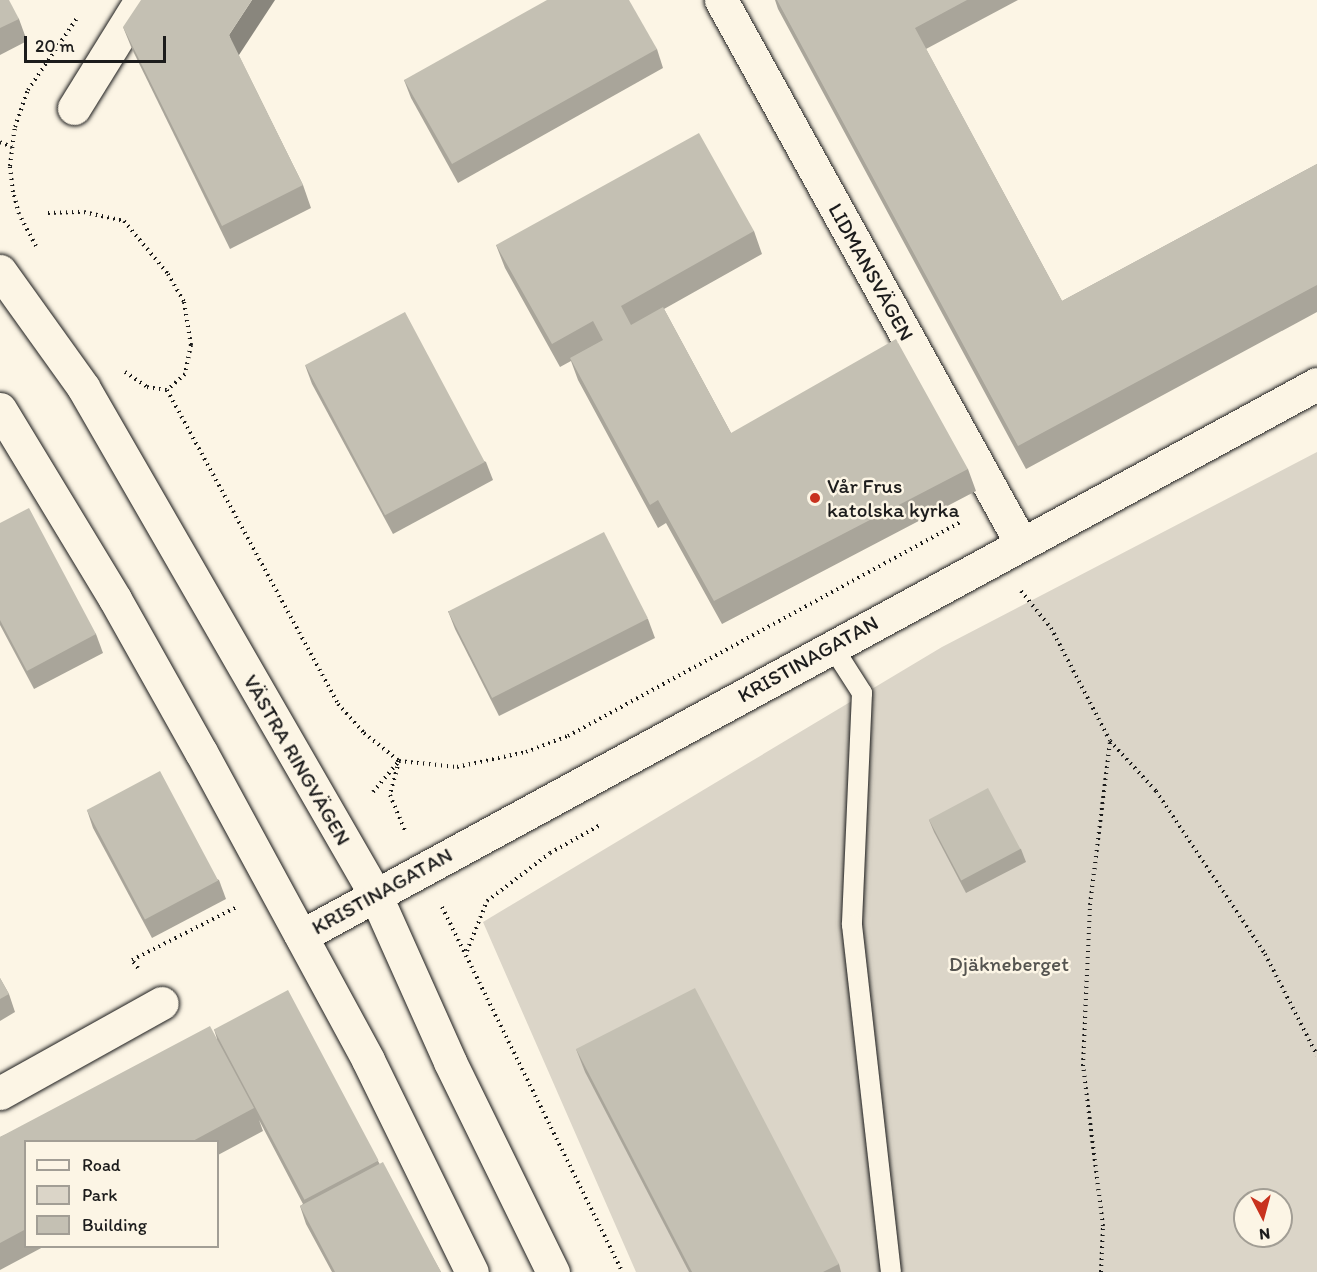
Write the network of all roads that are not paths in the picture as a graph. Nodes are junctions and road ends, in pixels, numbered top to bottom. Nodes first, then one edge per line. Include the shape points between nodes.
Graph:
1 (141, 0) edge
2 (725, 1) edge
3 (74, 108) dead end
4 (0, 271) edge
5 (1317, 384) edge
6 (0, 409) edge
7 (1021, 543) junction
8 (832, 646) junction
9 (375, 894) junction
10 (301, 936) junction
11 (162, 1004) road end
12 (0, 1093) edge
13 (472, 1272) edge
14 (553, 1272) edge
15 (891, 1272) edge

1 - 3 main road
2 - 7 main road, LIDMANSVÄGEN
4 - 9 main road, VÄSTRA RINGVÄGEN via 83,387
5 - 7 main road, KRISTINAGATAN
6 - 10 main road via 116,600
7 - 8 main road, KRISTINAGATAN
8 - 9 main road, KRISTINAGATAN
8 - 15 lane via 862,693 852,924
9 - 10 main road, KRISTINAGATAN
9 - 14 main road, VÄSTRA RINGVÄGEN via 450,1062
10 - 13 main road via 368,1060
11 - 12 main road

